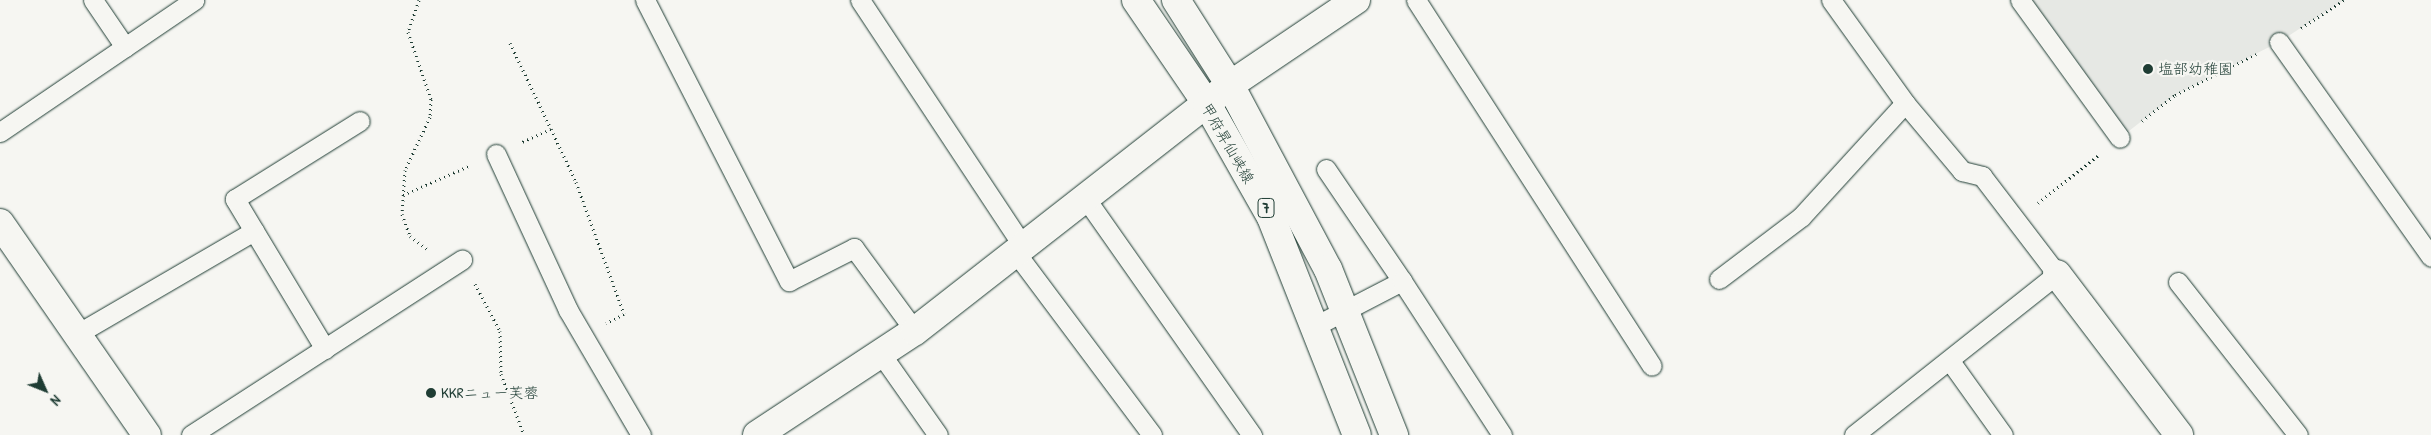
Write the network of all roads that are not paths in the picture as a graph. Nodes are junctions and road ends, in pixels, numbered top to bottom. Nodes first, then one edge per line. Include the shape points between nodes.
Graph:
1 (93, 0) edge
2 (194, 0) edge
3 (645, 0) edge
4 (860, 0) edge
5 (1136, 0) edge
6 (1176, 0) edge
7 (1355, 0) edge
8 (1416, 0) edge
9 (1831, 0) edge
10 (2020, 0) edge
11 (2279, 42) road end
12 (125, 47) junction
13 (1230, 85) junction
14 (1905, 103) junction
15 (1207, 104) junction
16 (360, 121) dead end
17 (0, 132) edge
18 (2120, 138) road end
19 (496, 154) dead end
20 (1326, 169) dead end
21 (1086, 199) junction
22 (0, 223) edge
23 (254, 231) junction
24 (1020, 250) junction
25 (2431, 257) edge
26 (462, 260) road end
27 (2057, 274) junction
28 (1719, 279) dead end
29 (1402, 282) junction
30 (2178, 282) dead end
31 (1346, 310) junction
32 (1317, 325) junction
33 (915, 331) junction
34 (78, 334) junction
35 (325, 349) junction
36 (881, 354) junction
37 (1950, 362) junction
38 (1652, 366) dead end
39 (147, 435) edge
40 (191, 435) edge
41 (641, 435) edge
42 (757, 435) edge
43 (938, 435) edge
44 (1152, 435) edge
45 (1252, 435) edge
46 (1357, 435) edge
47 (1394, 435) edge
48 (1502, 435) edge
49 (1854, 435) edge
50 (2003, 435) edge
51 (2179, 435) edge
52 (2298, 435) edge

1 - 12 lane
2 - 12 lane
3 - 33 lane via 790,281 854,248
4 - 24 lane
5 - 15 street, 甲府昇仙峡線 / 7
6 - 13 street, 甲府昇仙峡線 / 7
7 - 13 street
8 - 38 lane
9 - 14 lane
10 - 18 lane
11 - 25 lane
12 - 17 lane
13 - 15 street
13 - 31 street, 甲府昇仙峡線 / 7
14 - 27 lane via 1962,171 1982,176
14 - 28 lane via 1801,217
15 - 21 street
15 - 32 street, 甲府昇仙峡線 / 7 via 1271,217
16 - 23 lane via 235,199
19 - 41 lane via 582,334
20 - 29 lane
21 - 24 street
21 - 45 lane
22 - 34 street
23 - 34 lane
23 - 35 lane
24 - 33 street
24 - 44 lane
26 - 35 lane
27 - 37 lane
27 - 51 street
29 - 31 lane
29 - 48 lane
30 - 52 lane
31 - 32 lane
31 - 47 street, 甲府昇仙峡線 / 7
32 - 46 street, 甲府昇仙峡線 / 7
33 - 36 street
34 - 39 street
35 - 40 lane
36 - 42 street
36 - 43 lane
37 - 49 lane
37 - 50 lane

